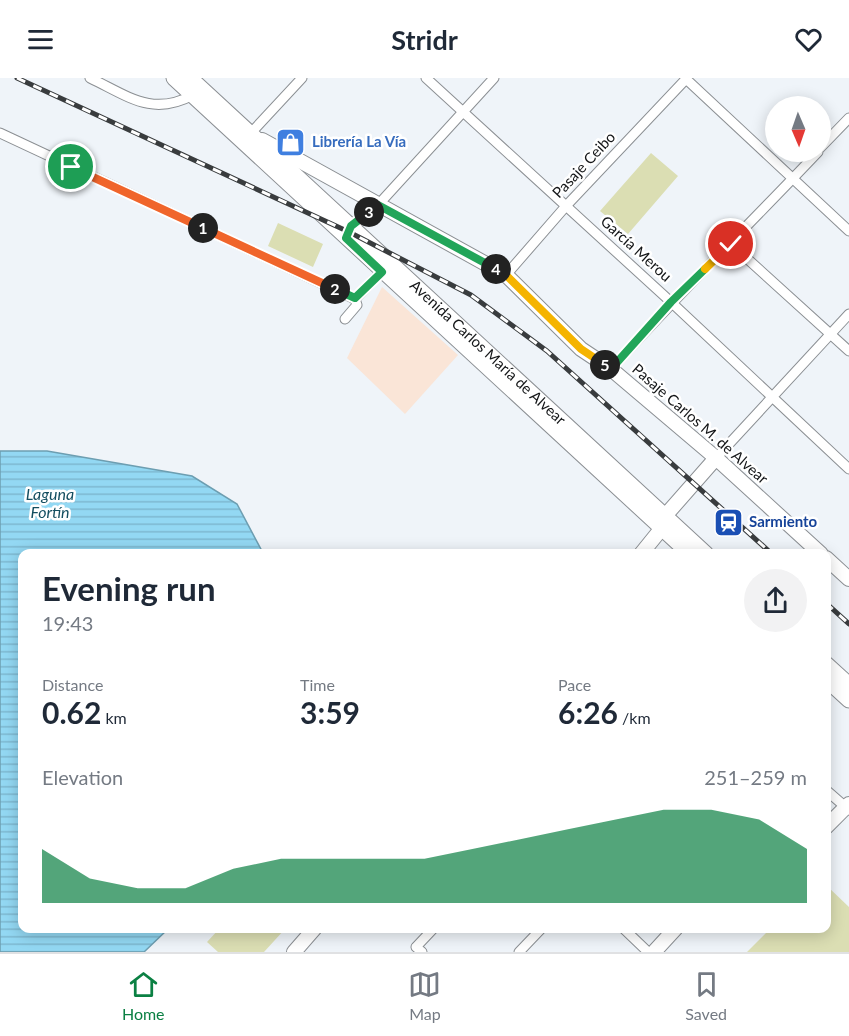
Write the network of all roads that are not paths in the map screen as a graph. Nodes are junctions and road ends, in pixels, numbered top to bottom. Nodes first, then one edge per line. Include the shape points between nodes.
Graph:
1 (90, 78) edge
2 (174, 78) edge
3 (190, 78) edge
4 (303, 78) edge
5 (426, 78) edge
6 (494, 78) edge
7 (686, 78) edge
8 (193, 95) junction
9 (461, 112) junction
10 (849, 118) edge
11 (0, 133) edge
12 (831, 137) edge
13 (246, 138) junction
14 (808, 162) edge
15 (793, 178) junction
16 (378, 205) junction
17 (566, 206) junction
18 (849, 231) edge
19 (349, 232) junction
20 (731, 244) junction
21 (386, 267) junction
22 (506, 275) junction
23 (355, 298) junction
24 (671, 302) junction
25 (849, 314) edge
26 (345, 319) dead end
27 (831, 334) junction
28 (849, 351) edge
29 (611, 369) junction
30 (771, 397) junction
31 (716, 458) junction
32 (849, 469) edge
33 (664, 522) junction
34 (645, 549) edge
35 (686, 549) edge
36 (699, 549) edge
37 (816, 549) edge
38 (831, 563) edge
39 (849, 579) edge
40 (831, 669) edge
41 (831, 684) edge
42 (849, 685) edge
43 (849, 700) edge
44 (831, 794) edge
45 (848, 807) edge
46 (831, 822) edge
47 (311, 933) edge
48 (430, 933) edge
49 (537, 933) edge
50 (628, 933) edge
51 (671, 933) edge
52 (419, 949) edge
53 (295, 952) edge
54 (519, 952) edge
55 (648, 952) edge
56 (654, 952) edge

1 - 8 street via 147,105 177,104
2 - 8 main road, Avenida Carlos María de Alvear
3 - 13 main road, Avenida Carlos María de Alvear
4 - 13 street
5 - 9 street, García Merou
6 - 9 street
7 - 15 street
7 - 17 street, Pasaje Ceibo
8 - 13 main road, Avenida Carlos María de Alvear
9 - 16 street
9 - 17 street, García Merou
10 - 12 street
11 - 23 street
13 - 16 street, Pasaje Carlos M. de Alvear
13 - 19 main road, Avenida Carlos María de Alvear
14 - 15 street
15 - 18 street
15 - 20 street
16 - 19 street
16 - 22 street, Pasaje Carlos M. de Alvear
17 - 22 street, Pasaje Ceibo
17 - 24 street, García Merou
19 - 21 main road, Avenida Carlos María de Alvear
20 - 24 street
20 - 27 street
21 - 23 street
21 - 33 main road, Avenida Carlos María de Alvear
22 - 29 street, Pasaje Carlos M. de Alvear via 581,349
23 - 26 street via 357,305
24 - 29 street
24 - 30 street, García Merou
25 - 27 street
27 - 28 street
27 - 30 street
29 - 31 street, Pasaje Carlos M. de Alvear
30 - 31 street
30 - 32 street, García Merou
31 - 33 street
31 - 37 street, Pasaje Carlos M. de Alvear
33 - 34 street
33 - 35 main road, Avenida Carlos María de Alvear
33 - 36 main road, Avenida Carlos María de Alvear
38 - 39 street
40 - 42 main road
41 - 43 main road
44 - 45 street
45 - 46 street
47 - 53 street
48 - 52 street
49 - 54 street
50 - 55 street
51 - 56 street

